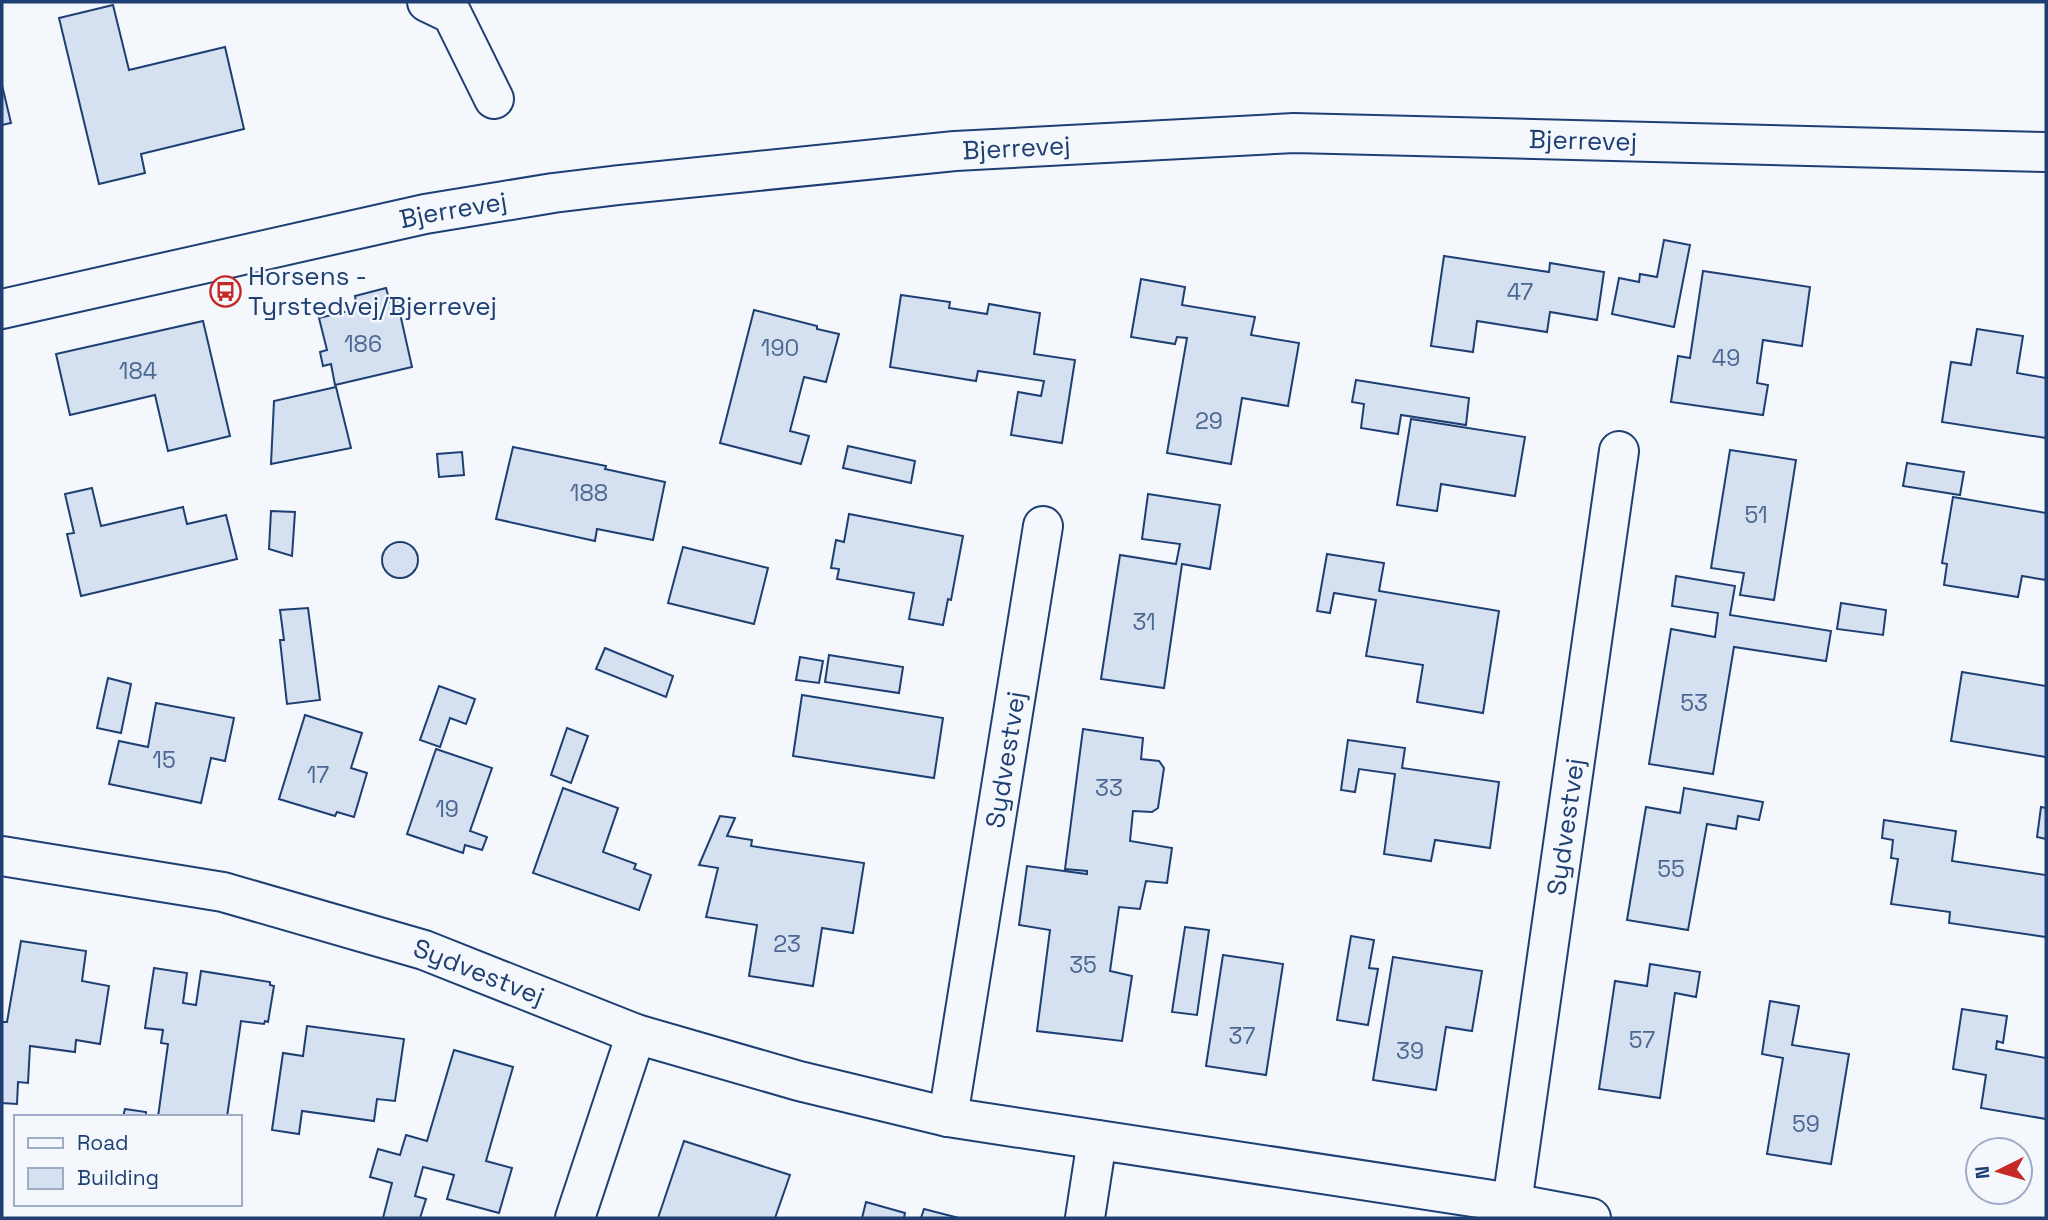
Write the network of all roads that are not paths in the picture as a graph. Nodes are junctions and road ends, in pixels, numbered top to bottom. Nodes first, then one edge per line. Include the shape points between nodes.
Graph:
1 (426, 2) edge
2 (494, 99) dead end
3 (2046, 152) edge
4 (2, 309) edge
5 (1619, 452) dead end
6 (1043, 526) dead end
7 (2, 856) edge
8 (636, 1034) junction
9 (948, 1118) junction
10 (1097, 1140) junction
11 (1511, 1203) junction
12 (575, 1218) edge
13 (1085, 1218) edge
14 (1591, 1218) edge

1 - 2 street via 452,14
3 - 4 street, Bjerrevej via 1294,133 955,151 631,183 425,214
5 - 11 street, Sydvestvej
6 - 9 street, Sydvestvej
7 - 8 street, Sydvestvej via 223,892 424,950
8 - 9 street, Sydvestvej
8 - 12 street
9 - 10 street, Sydvestvej
10 - 11 street, Sydvestvej
10 - 13 street
11 - 14 street, Sydvestvej

